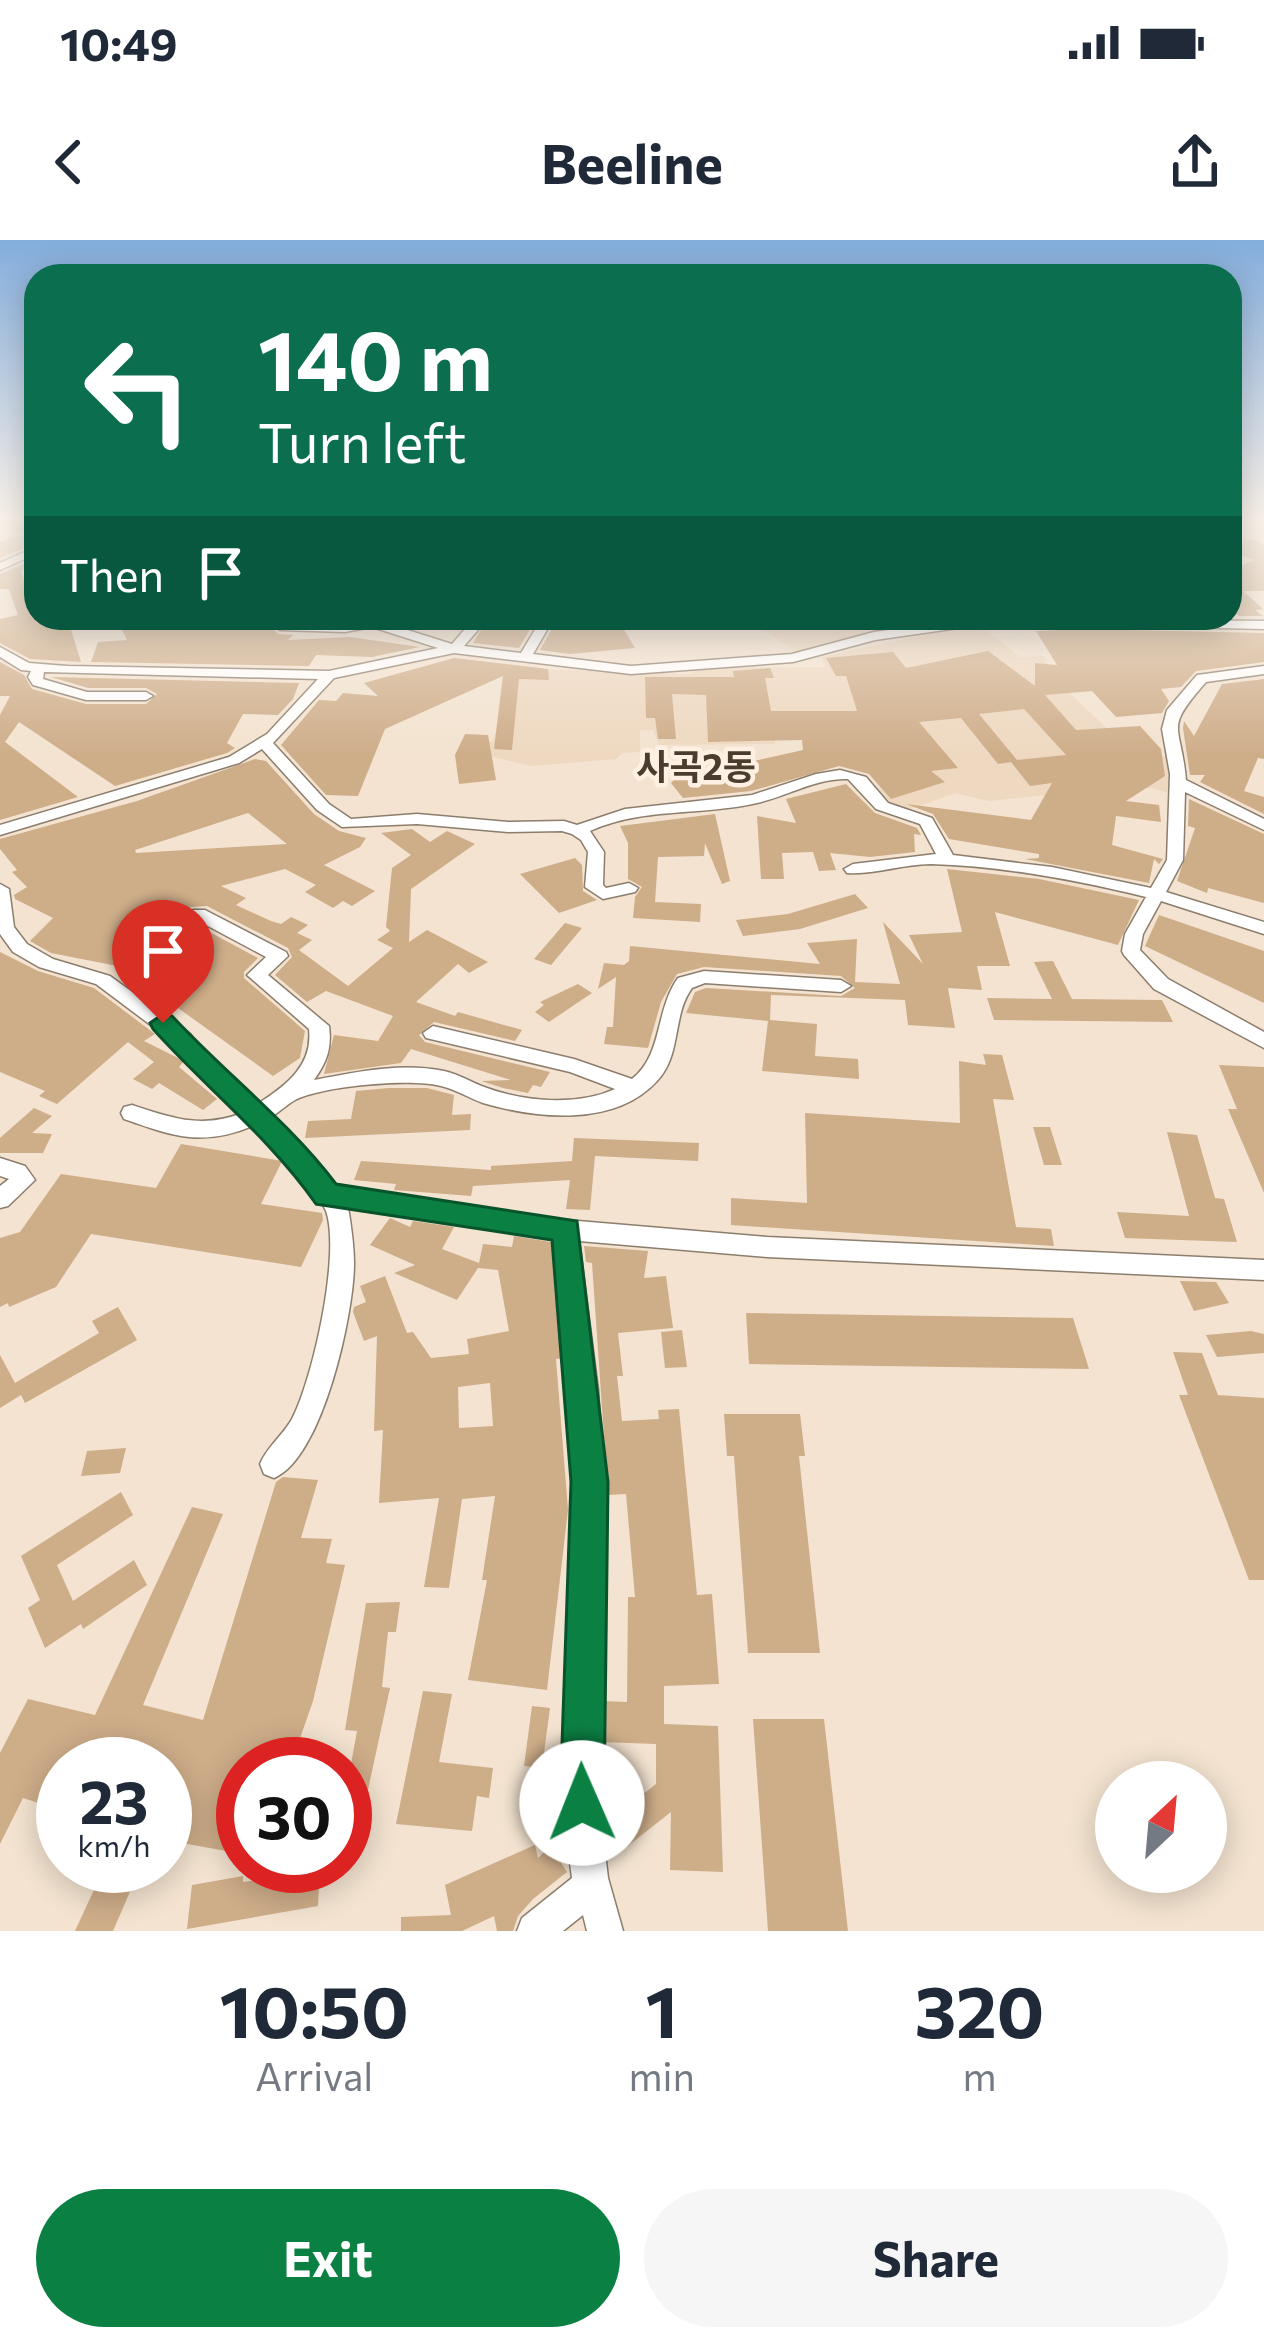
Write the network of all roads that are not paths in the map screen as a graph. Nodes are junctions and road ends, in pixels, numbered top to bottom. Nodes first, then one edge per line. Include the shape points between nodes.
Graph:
1 (395, 630) edge
2 (472, 630) edge
3 (541, 630) edge
4 (915, 630) edge
5 (454, 649) junction
6 (0, 651) edge
7 (525, 657) junction
8 (40, 668) junction
9 (1264, 670) edge
10 (328, 675) junction
11 (146, 696) dead end
12 (264, 742) junction
13 (1178, 782) junction
14 (1264, 825) edge
15 (0, 830) edge
16 (578, 831) junction
17 (948, 860) junction
18 (853, 868) dead end
19 (629, 888) dead end
20 (0, 889) edge
21 (1154, 895) junction
22 (199, 914) dead end
23 (1264, 928) edge
24 (841, 986) dead end
25 (434, 1033) dead end
26 (1264, 1040) edge
27 (634, 1088) junction
28 (294, 1092) junction
29 (132, 1113) dead end
30 (257, 1113) junction
31 (0, 1167) edge
32 (327, 1195) junction
33 (0, 1199) edge
34 (566, 1230) junction
35 (1264, 1270) edge
36 (274, 1464) dead end
37 (590, 1887) junction
38 (535, 1931) edge
39 (605, 1931) edge

1 - 5 street
2 - 5 street
3 - 7 street
4 - 7 street via 793,658 631,670
5 - 7 street
5 - 10 street
6 - 8 street
8 - 10 street
8 - 11 street via 34,680 86,696
9 - 13 street via 1202,678 1174,710 1169,730
10 - 12 street
12 - 15 street via 218,766
12 - 16 street via 348,824 417,818
13 - 14 street
13 - 21 street via 1175,860
16 - 17 street via 615,814 728,803 849,775 862,779 878,804 926,820
16 - 19 street via 596,852 594,887 603,894
17 - 18 street
17 - 21 street
20 - 30 street via 5,928 20,948 103,980 142,1006
21 - 23 street
21 - 26 street via 1134,934 1139,965
22 - 28 street via 279,956 256,975 320,1026 312,1070
24 - 27 street via 704,977 685,983 657,1066
25 - 27 street
27 - 28 street via 547,1109 440,1078 387,1077
28 - 30 street
29 - 30 street via 177,1129 216,1130
30 - 32 street
31 - 33 street via 24,1180
32 - 34 street
32 - 36 street via 337,1209 342,1267 320,1387
34 - 35 street
34 - 37 street via 590,1482 580,1763
37 - 38 street
37 - 39 street

